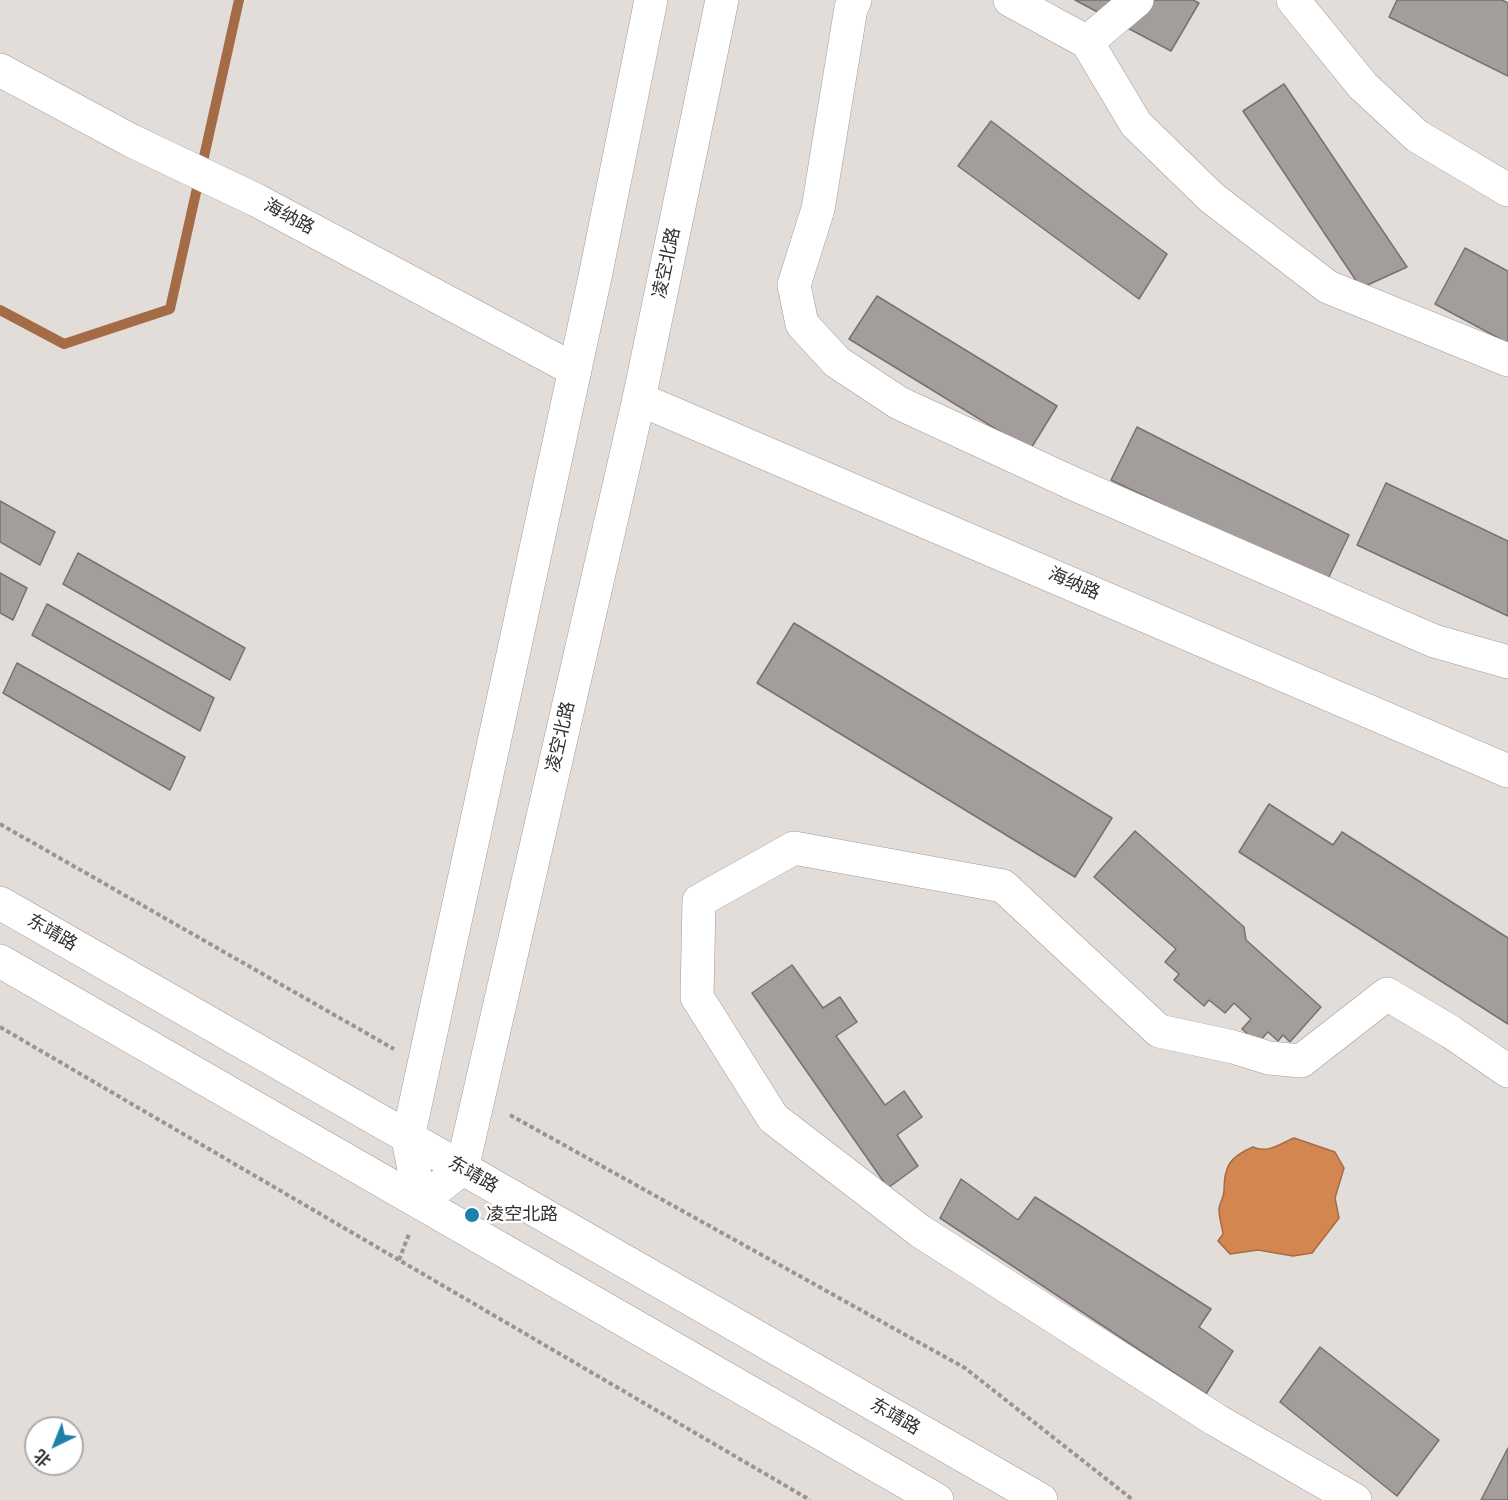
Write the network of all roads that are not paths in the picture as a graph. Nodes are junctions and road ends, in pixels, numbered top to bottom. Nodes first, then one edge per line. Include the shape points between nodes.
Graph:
1 (651, 0) edge
2 (722, 0) edge
3 (855, 0) edge
4 (1010, 0) edge
5 (1137, 0) edge
6 (1293, 0) edge
7 (1087, 42) junction
8 (0, 70) edge
9 (1508, 190) edge
10 (1508, 360) edge
11 (575, 370) junction
12 (639, 399) junction
13 (1508, 662) edge
14 (1508, 771) edge
15 (0, 903) edge
16 (0, 961) edge
17 (1508, 1071) edge
18 (408, 1138) junction
19 (462, 1168) junction
20 (420, 1202) junction
21 (937, 1500) edge
22 (1041, 1500) edge
23 (1355, 1500) edge

1 - 11 main road
2 - 12 main road, 凌空北路
3 - 13 main road via 818,209 794,285 802,324 837,362 899,403 1072,483 1434,641
4 - 7 main road
5 - 7 main road
6 - 9 main road via 1363,86 1417,136
7 - 10 main road via 1136,124 1212,198 1328,286
8 - 11 main road, 海纳路 via 132,141 256,200
11 - 18 main road
12 - 14 main road, 海纳路
12 - 19 main road, 凌空北路
15 - 18 main road, 东靖路
16 - 20 main road
17 - 23 main road via 1387,994 1301,1061 1269,1058 1159,1031 1003,885 794,848 699,901 697,997 772,1118 920,1231 1216,1420
18 - 19 main road, 东靖路
18 - 20 main road
19 - 20 main road
19 - 22 main road, 东靖路
20 - 21 main road

